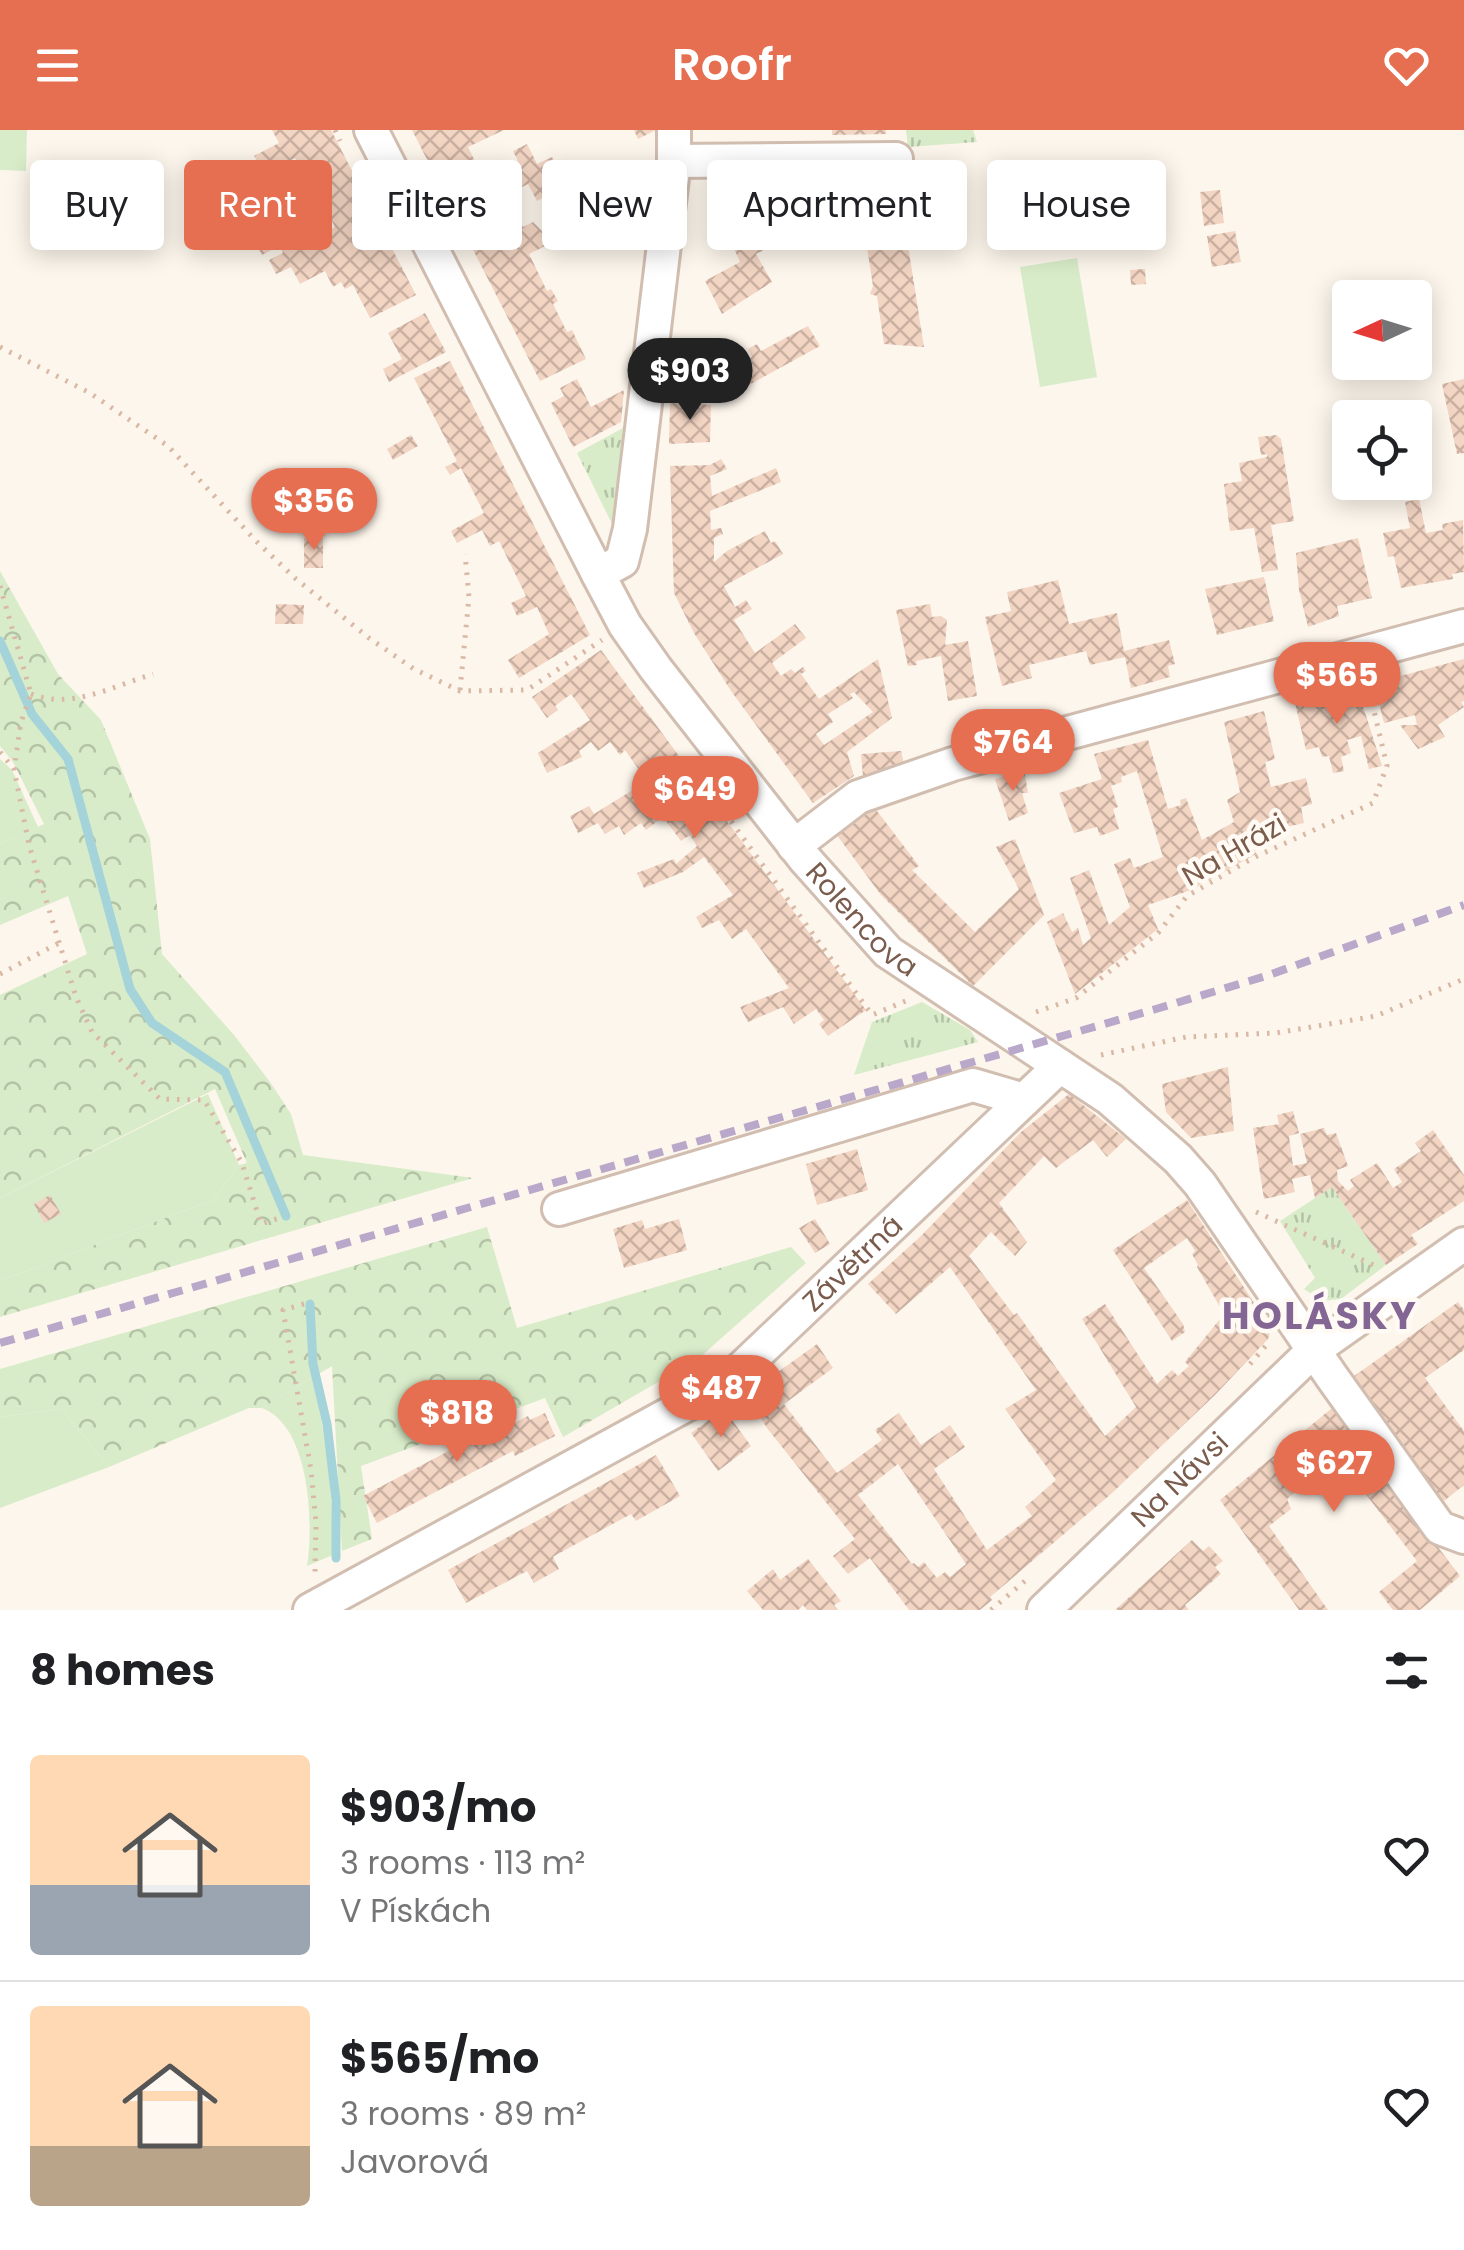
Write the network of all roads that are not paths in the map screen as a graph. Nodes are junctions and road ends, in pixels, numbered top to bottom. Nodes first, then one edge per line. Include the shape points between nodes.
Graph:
1 (371, 130) edge
2 (674, 145) edge
3 (896, 158) dead end
4 (598, 574) junction
5 (1464, 626) edge
6 (794, 846) junction
7 (1060, 1066) junction
8 (1024, 1100) junction
9 (559, 1209) dead end
10 (1464, 1244) edge
11 (1314, 1350) junction
12 (1464, 1536) edge
13 (313, 1608) edge
14 (1044, 1610) edge

1 - 4 street, Rolencova
2 - 3 street
2 - 4 street via 630,528 622,561
4 - 6 street, Rolencova via 656,669
5 - 6 street via 934,771 858,796
6 - 7 street, Rolencova via 888,952
7 - 8 street, Závětrná
7 - 11 street, Rolencova via 1110,1099 1178,1159
8 - 9 street via 973,1085
8 - 13 street, Závětrná via 726,1383
10 - 11 street, Na Návsi
11 - 12 street, Rolencova via 1440,1528
11 - 14 street, Na Návsi

